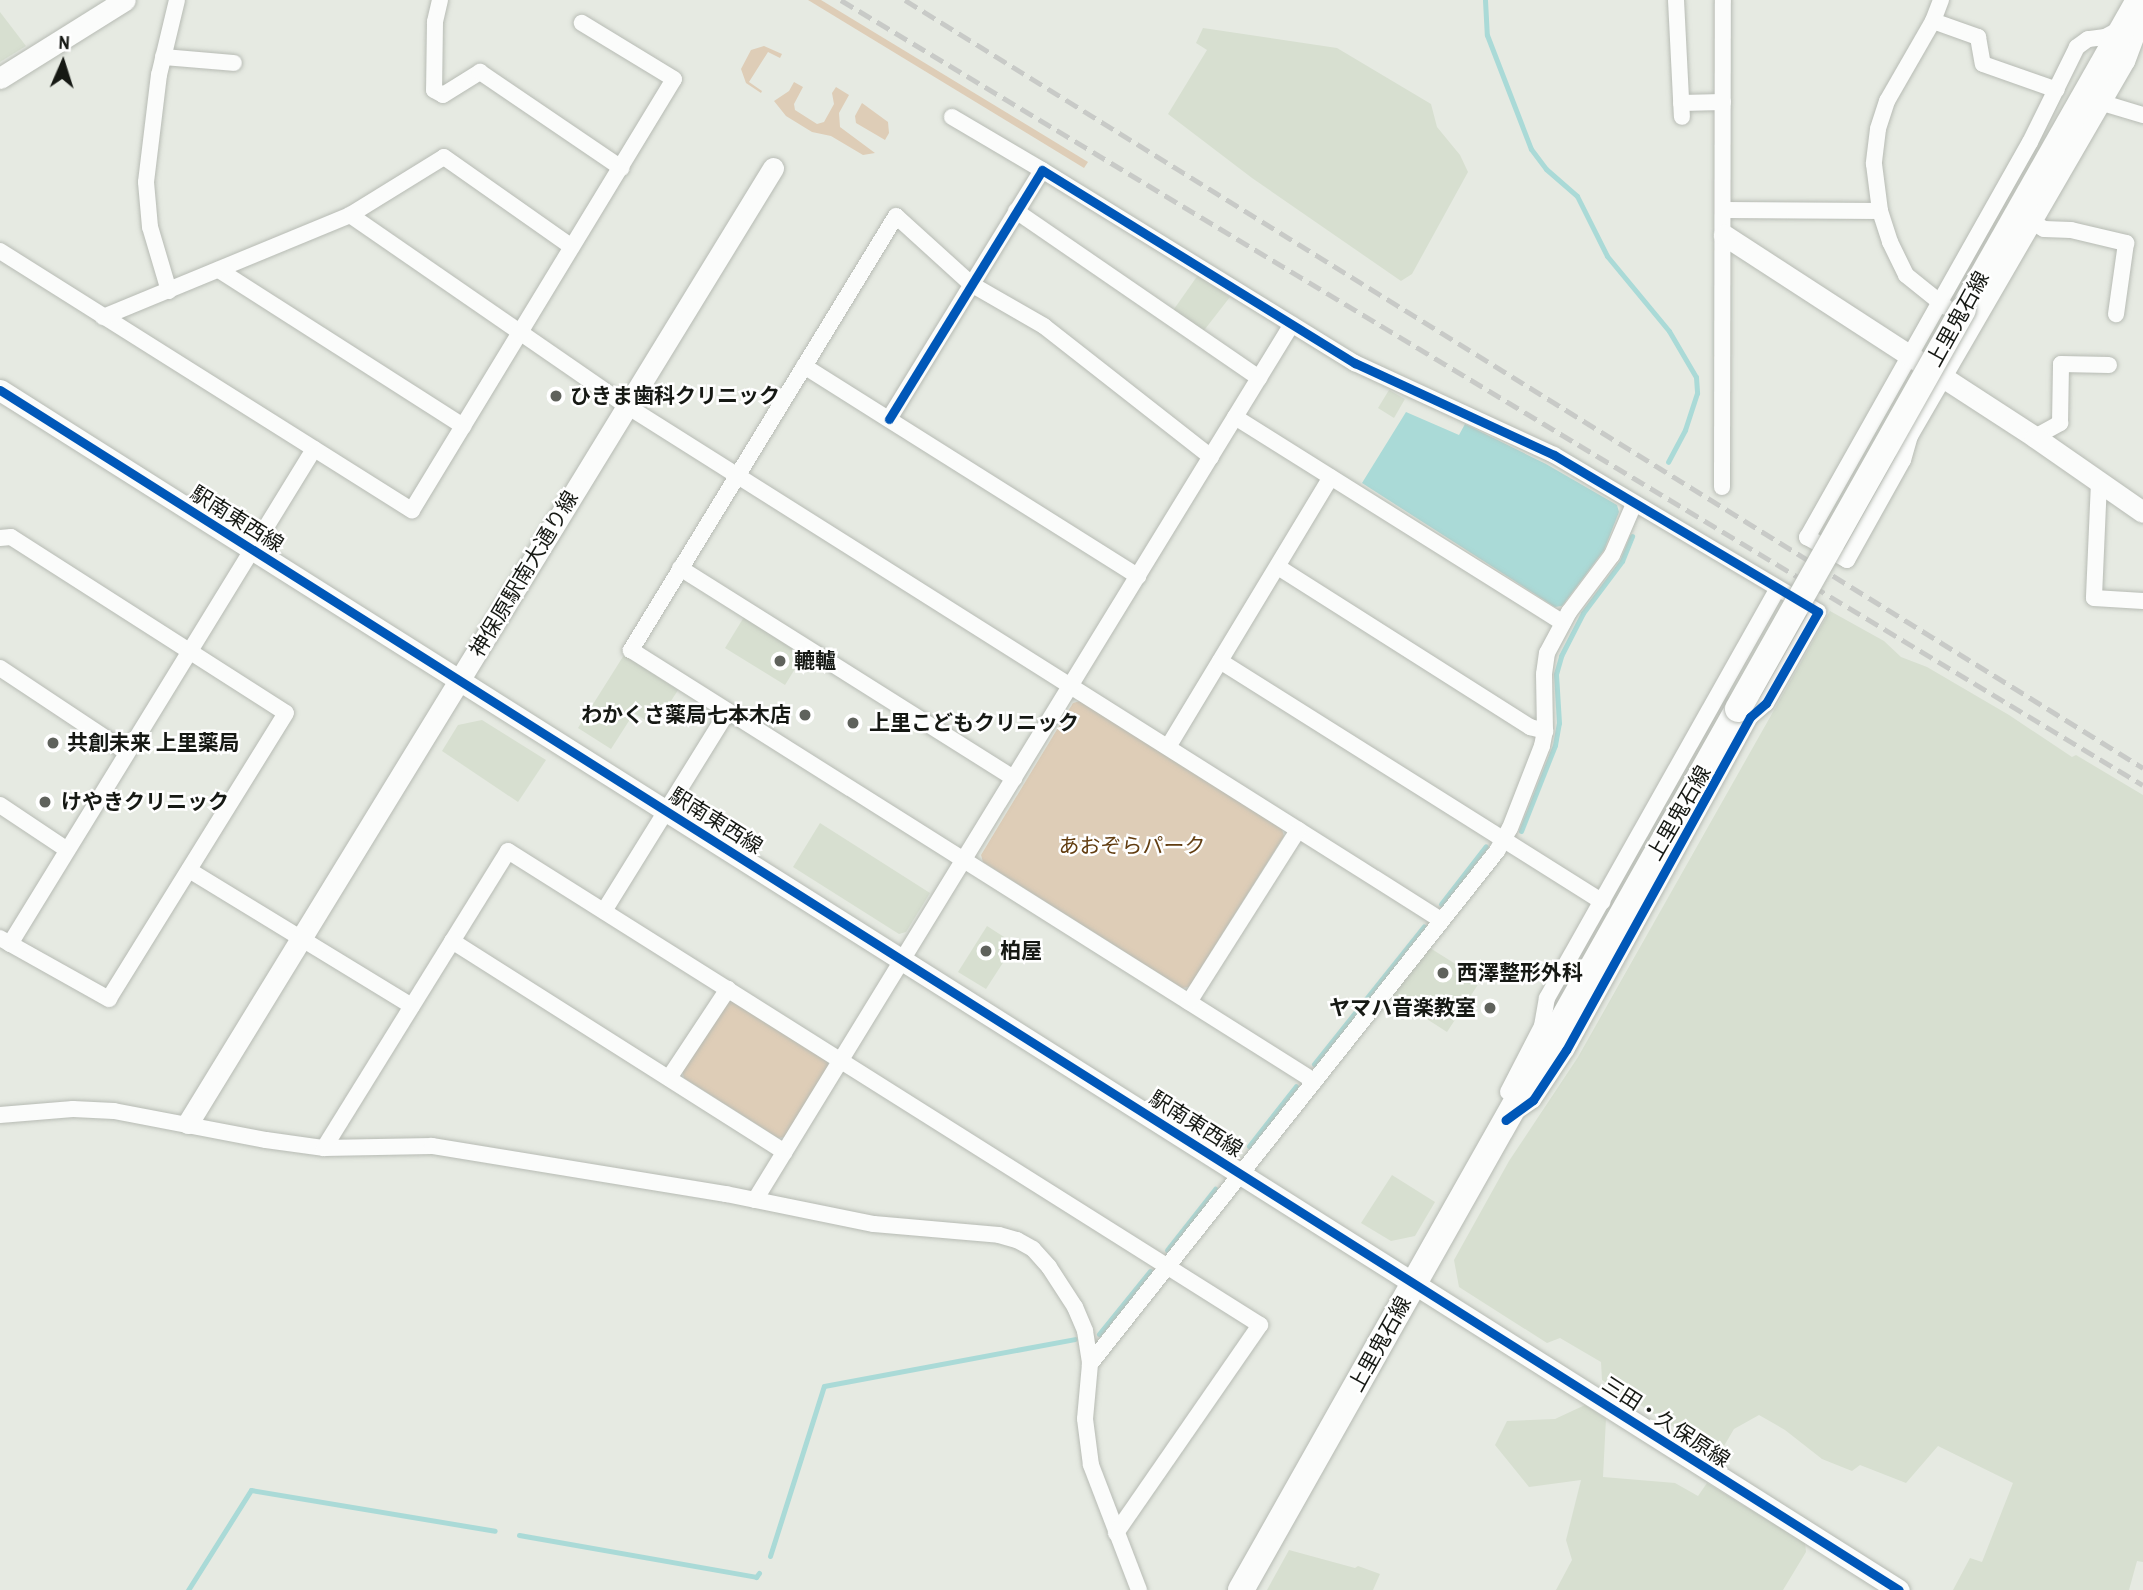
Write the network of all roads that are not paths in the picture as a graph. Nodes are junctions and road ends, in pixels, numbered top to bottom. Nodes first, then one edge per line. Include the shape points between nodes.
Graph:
1 (125, 0) edge
2 (177, 0) edge
3 (440, 0) edge
4 (1676, 0) edge
5 (1723, 0) edge
6 (1941, 0) edge
7 (2139, 0) edge
8 (1933, 21) junction
9 (582, 23) dead end
10 (2133, 24) edge
11 (163, 57) junction
12 (234, 63) dead end
13 (0, 78) edge
14 (2057, 90) junction
15 (1723, 102) junction
16 (2103, 103) junction
17 (2143, 115) edge
18 (952, 117) dead end
19 (621, 168) junction
20 (773, 168) dead end
21 (1042, 170) junction
22 (1723, 210) junction
23 (1016, 211) junction
24 (1880, 211) junction
25 (350, 215) junction
26 (2032, 222) junction
27 (1724, 235) junction
28 (572, 247) junction
29 (0, 251) edge
30 (219, 270) junction
31 (971, 284) junction
32 (169, 291) junction
33 (1938, 302) junction
34 (2116, 314) dead end
35 (103, 317) junction
36 (1969, 317) junction
37 (1292, 324) junction
38 (520, 332) junction
39 (1908, 354) junction
40 (2109, 365) dead end
41 (804, 366) junction
42 (1259, 378) junction
43 (1945, 379) junction
44 (0, 390) edge
45 (627, 406) junction
46 (1236, 417) junction
47 (888, 419) junction
48 (463, 426) junction
49 (2035, 437) junction
50 (314, 449) junction
51 (1211, 457) junction
52 (736, 476) junction
53 (1331, 477) junction
54 (2099, 482) junction
55 (1723, 487) dead end
56 (1634, 504) junction
57 (2143, 512) edge
58 (0, 537) edge
59 (251, 550) junction
60 (1278, 567) junction
61 (680, 568) junction
62 (1138, 576) junction
63 (1777, 589) junction
64 (2143, 601) edge
65 (1563, 623) junction
66 (190, 653) junction
67 (1220, 661) junction
68 (0, 668) edge
69 (459, 680) junction
70 (1070, 686) junction
71 (728, 711) junction
72 (1545, 731) junction
73 (1168, 747) junction
74 (125, 751) junction
75 (1014, 778) junction
76 (0, 805) edge
77 (666, 810) junction
78 (1298, 830) junction
79 (1504, 840) junction
80 (66, 849) junction
81 (964, 860) junction
82 (190, 870) junction
83 (1602, 902) junction
84 (604, 911) junction
85 (1441, 920) junction
86 (301, 939) junction
87 (5, 941) edge
88 (452, 941) junction
89 (902, 960) junction
90 (728, 989) junction
91 (1189, 1002) junction
92 (412, 1006) junction
93 (841, 1060) junction
94 (669, 1078) junction
95 (1314, 1081) junction
96 (2, 1112) edge
97 (1506, 1120) junction
98 (188, 1123) junction
99 (324, 1148) junction
100 (785, 1152) junction
101 (1241, 1173) junction
102 (755, 1200) junction
103 (1169, 1266) junction
104 (1415, 1282) junction
105 (1090, 1364) junction
106 (1116, 1533) junction
107 (1139, 1590) edge
108 (1241, 1590) edge
109 (1899, 1590) edge

1 - 13 street
2 - 11 street
3 - 19 street via 435,22 434,90 443,95 480,72
4 - 15 street via 1682,110
5 - 15 street
6 - 8 street
7 - 10 main road, 上里鬼石線
8 - 14 street via 1978,37 1983,64
8 - 24 street via 1887,101 1878,129 1874,164
9 - 19 street via 674,79
10 - 14 street via 2082,41
10 - 16 street via 2127,62
10 - 36 main road, 上里鬼石線
11 - 12 street
11 - 32 street via 146,182 150,227
14 - 33 street
15 - 22 street
16 - 17 street
16 - 26 street
18 - 21 street
19 - 28 street
20 - 45 street, 神保原駅南大通り線
21 - 23 street
21 - 37 street
22 - 24 street
22 - 27 street
23 - 31 street
23 - 42 street
24 - 33 street via 1906,275
25 - 28 street via 444,158
25 - 30 street
25 - 38 street
26 - 34 street via 2044,229 2071,230 2126,243
26 - 36 street
27 - 39 street
27 - 55 street
28 - 38 street
29 - 35 street
30 - 32 street
30 - 48 street
31 - 41 street via 896,216
31 - 47 street
31 - 51 street via 1044,326
32 - 35 street
33 - 36 street
33 - 39 street
35 - 50 street
36 - 43 street
36 - 97 main road, 上里鬼石線, bridge via 1738,709
37 - 42 street
37 - 56 street via 1355,363 1553,455
38 - 45 street
38 - 48 street
39 - 43 street
39 - 43 street via 1807,537 1847,559
40 - 49 street via 2061,364 2060,423
41 - 47 street
41 - 52 street
42 - 46 street
43 - 49 street
44 - 59 street, 駅南東西線
45 - 52 street
45 - 69 street, 神保原駅南大通り線
46 - 51 street
46 - 53 street
47 - 62 street
48 - 50 street via 412,510
49 - 54 street
50 - 59 street
51 - 62 street
52 - 61 street
52 - 70 street
53 - 60 street
53 - 65 street
54 - 57 street
54 - 64 street via 2094,598
56 - 63 street
56 - 65 street via 1612,555
58 - 66 street via 11,537
59 - 66 street
59 - 69 street, 駅南東西線
60 - 67 street
60 - 72 street via 1530,727
61 - 71 street via 631,650
61 - 75 street
62 - 70 street
63 - 83 street
63 - 97 street via 1818,612 1769,699 1750,717 1566,1049 1533,1100
65 - 72 street via 1546,653
66 - 74 street
66 - 82 street via 286,713
67 - 73 street
67 - 79 street
68 - 74 street
69 - 77 street, 駅南東西線
69 - 86 street, 神保原駅南大通り線
70 - 73 street
70 - 75 street
71 - 77 street
71 - 81 street
72 - 79 street
73 - 78 street
74 - 80 street
75 - 81 street
76 - 80 street
77 - 84 street
77 - 89 street, 駅南東西線
78 - 85 street
78 - 91 street
79 - 83 street
79 - 85 street
80 - 87 street
81 - 89 street
81 - 91 street
82 - 86 street
82 - 87 street via 109,999
83 - 97 street via 1547,998 1542,1026 1507,1093
84 - 88 street via 508,851
84 - 90 street
85 - 95 street
86 - 92 street
86 - 98 street, 神保原駅南大通り線
88 - 92 street
88 - 94 street
89 - 93 street
89 - 101 street, 駅南東西線
90 - 93 street
90 - 94 street
91 - 95 street
92 - 99 street
93 - 100 street
93 - 103 street
94 - 100 street
95 - 101 street
96 - 98 street via 114,1111
97 - 104 main road, 上里鬼石線
98 - 99 street
99 - 102 street via 432,1146
100 - 102 street
101 - 103 street
101 - 104 street, 駅南東西線
102 - 105 street via 874,1224 1017,1240 1049,1267 1075,1307 1085,1331
103 - 105 street
103 - 106 street via 1260,1325
104 - 108 main road, 上里鬼石線
104 - 109 street, 三田・久保原線
105 - 106 street via 1086,1440
106 - 107 street

